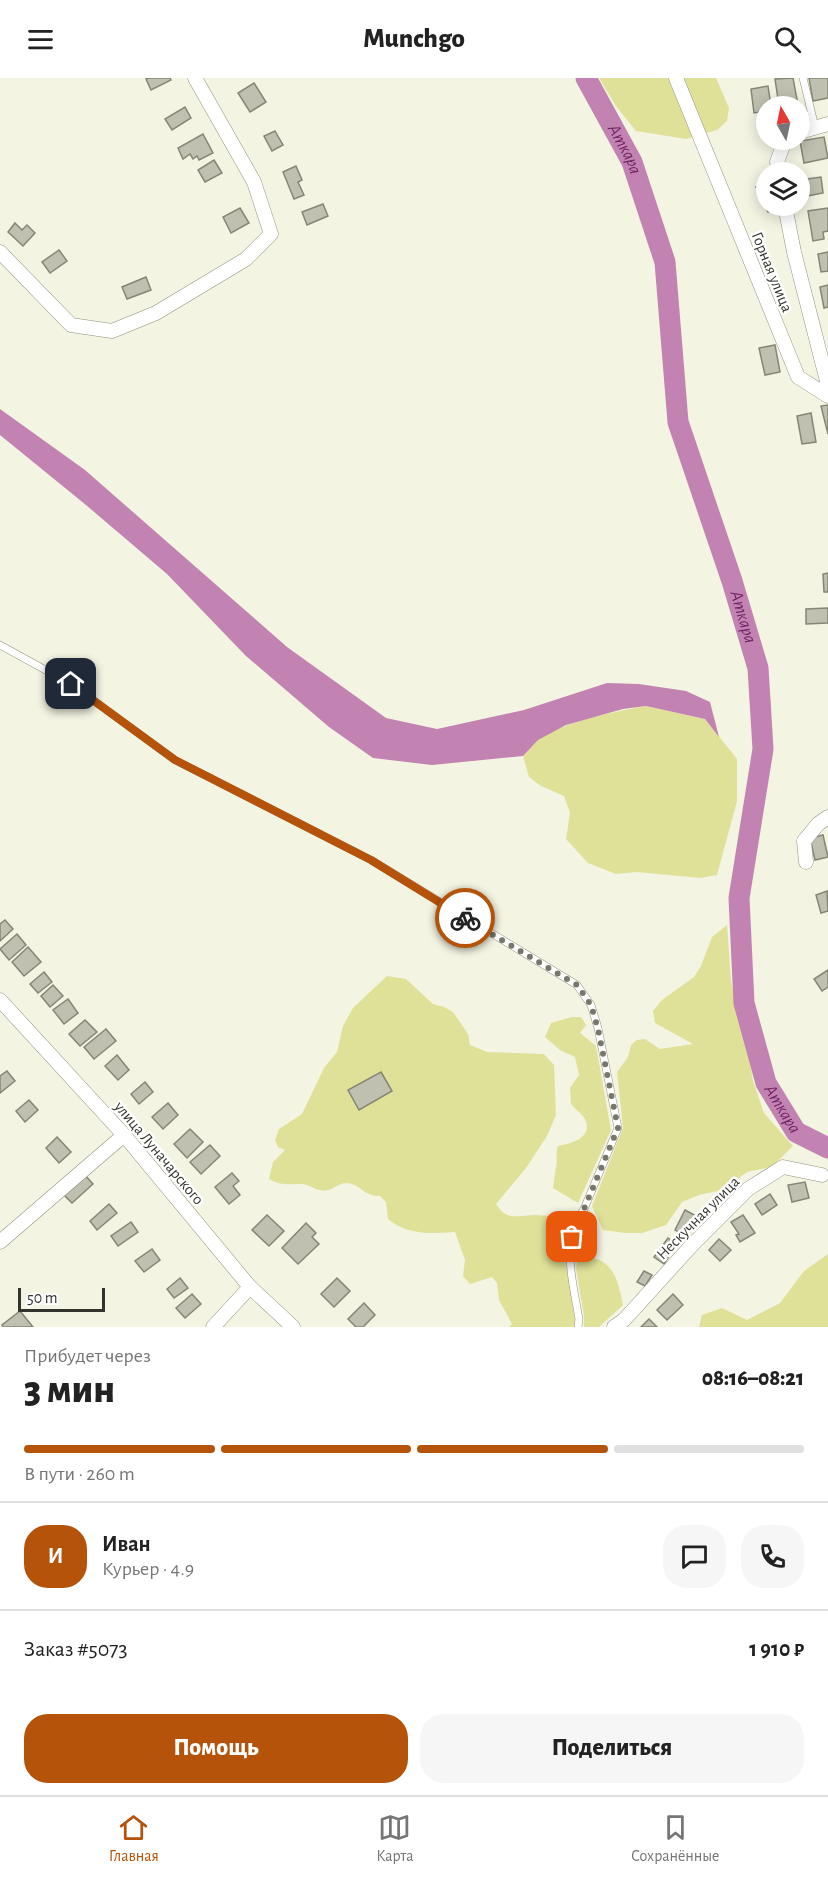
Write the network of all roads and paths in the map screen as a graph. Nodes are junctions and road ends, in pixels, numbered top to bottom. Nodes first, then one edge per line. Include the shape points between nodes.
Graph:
1 (195, 78) edge
2 (676, 78) edge
3 (802, 78) edge
4 (821, 125) edge
5 (787, 216) edge
6 (0, 252) edge
7 (828, 385) edge
8 (828, 396) edge
9 (0, 645) edge
10 (828, 816) edge
11 (806, 862) dead end
12 (0, 1000) edge
13 (124, 1135) junction
14 (822, 1175) dead end
15 (0, 1242) edge
16 (250, 1287) junction
17 (213, 1327) edge
18 (293, 1327) edge
19 (579, 1327) edge
20 (614, 1327) edge

1 - 6 street via 254,182 271,234 246,259 156,313 112,331 71,325
2 - 8 street, Горная улица via 798,377
3 - 4 lane
5 - 7 street
9 - 19 lane via 71,684 175,760 371,860 577,985 591,1005 618,1128 576,1221 569,1254
10 - 11 street via 804,841
12 - 13 street, улица Луначарского
13 - 15 street
13 - 16 street, улица Луначарского
14 - 20 street, Нескучная улица via 783,1167 748,1188
16 - 17 street
16 - 18 street, улица Луначарского

